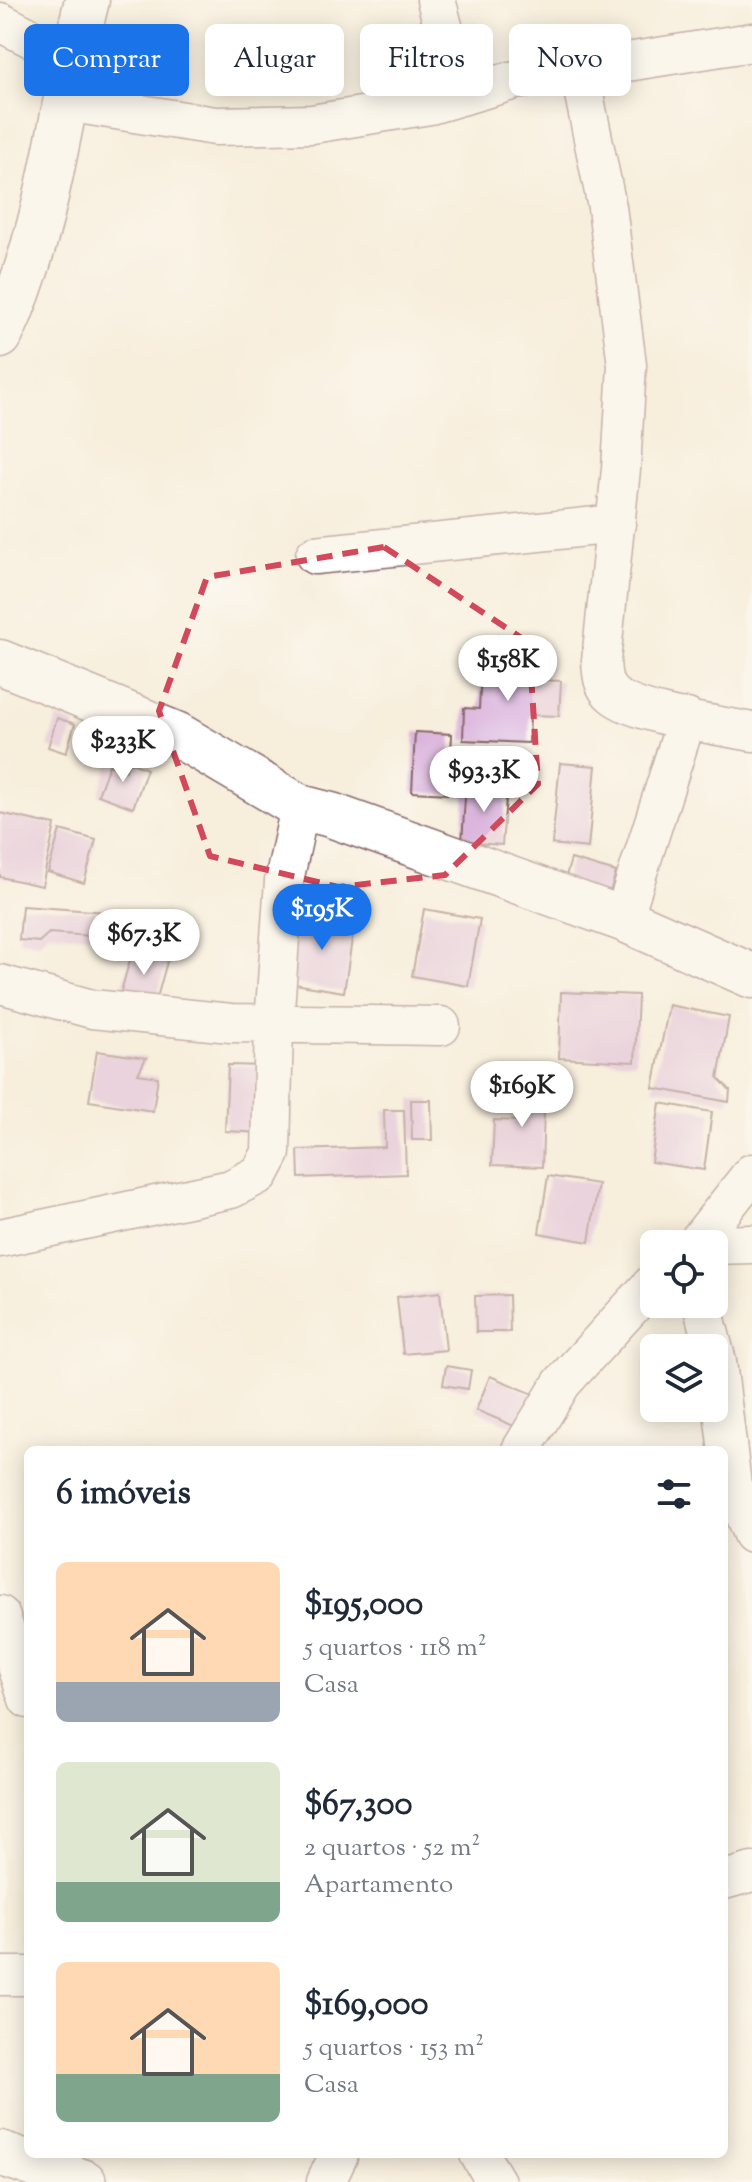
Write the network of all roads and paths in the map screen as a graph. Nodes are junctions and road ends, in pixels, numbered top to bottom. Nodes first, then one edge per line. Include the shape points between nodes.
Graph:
1 (87, 0) edge
2 (436, 0) edge
3 (0, 22) edge
4 (81, 24) edge
5 (442, 24) edge
6 (24, 34) edge
7 (752, 42) edge
8 (631, 62) edge
9 (67, 96) edge
10 (462, 96) edge
11 (584, 96) edge
12 (66, 102) junction
13 (5, 313) edge
14 (616, 524) junction
15 (315, 555) dead end
16 (0, 662) edge
17 (687, 718) junction
18 (752, 732) edge
19 (300, 807) junction
20 (623, 919) junction
21 (752, 976) edge
22 (0, 984) edge
23 (274, 1024) junction
24 (441, 1026) dead end
25 (752, 1173) edge
26 (707, 1230) edge
27 (0, 1238) edge
28 (752, 1244) edge
29 (728, 1245) edge
30 (640, 1297) edge
31 (706, 1318) edge
32 (523, 1446) edge
33 (727, 1446) edge
34 (728, 1452) edge
35 (752, 1534) edge
36 (0, 1615) edge
37 (24, 1687) edge
38 (752, 1872) edge
39 (728, 1879) edge
40 (0, 1976) edge
41 (24, 1976) edge
42 (0, 2153) edge
43 (337, 2158) edge
44 (481, 2158) edge
45 (84, 2182) edge
46 (326, 2182) edge
47 (496, 2182) edge

1 - 4 street
2 - 5 street
3 - 6 street
7 - 8 street
9 - 12 street
10 - 12 street via 312,124 229,126
11 - 14 street via 607,207 627,365
12 - 13 street via 33,251
14 - 15 street
14 - 17 street via 603,683 612,695 636,708
16 - 19 street via 176,734
17 - 18 street
17 - 20 street
19 - 20 street
19 - 23 street via 284,881
20 - 21 street
22 - 23 street via 92,1009
23 - 24 street
23 - 27 street via 271,1153 260,1174 231,1189
25 - 26 street
28 - 29 street
30 - 32 street via 562,1383
31 - 33 street
34 - 35 street via 732,1485
36 - 37 street
38 - 39 street
40 - 41 street
42 - 45 street
43 - 46 street
44 - 47 street

